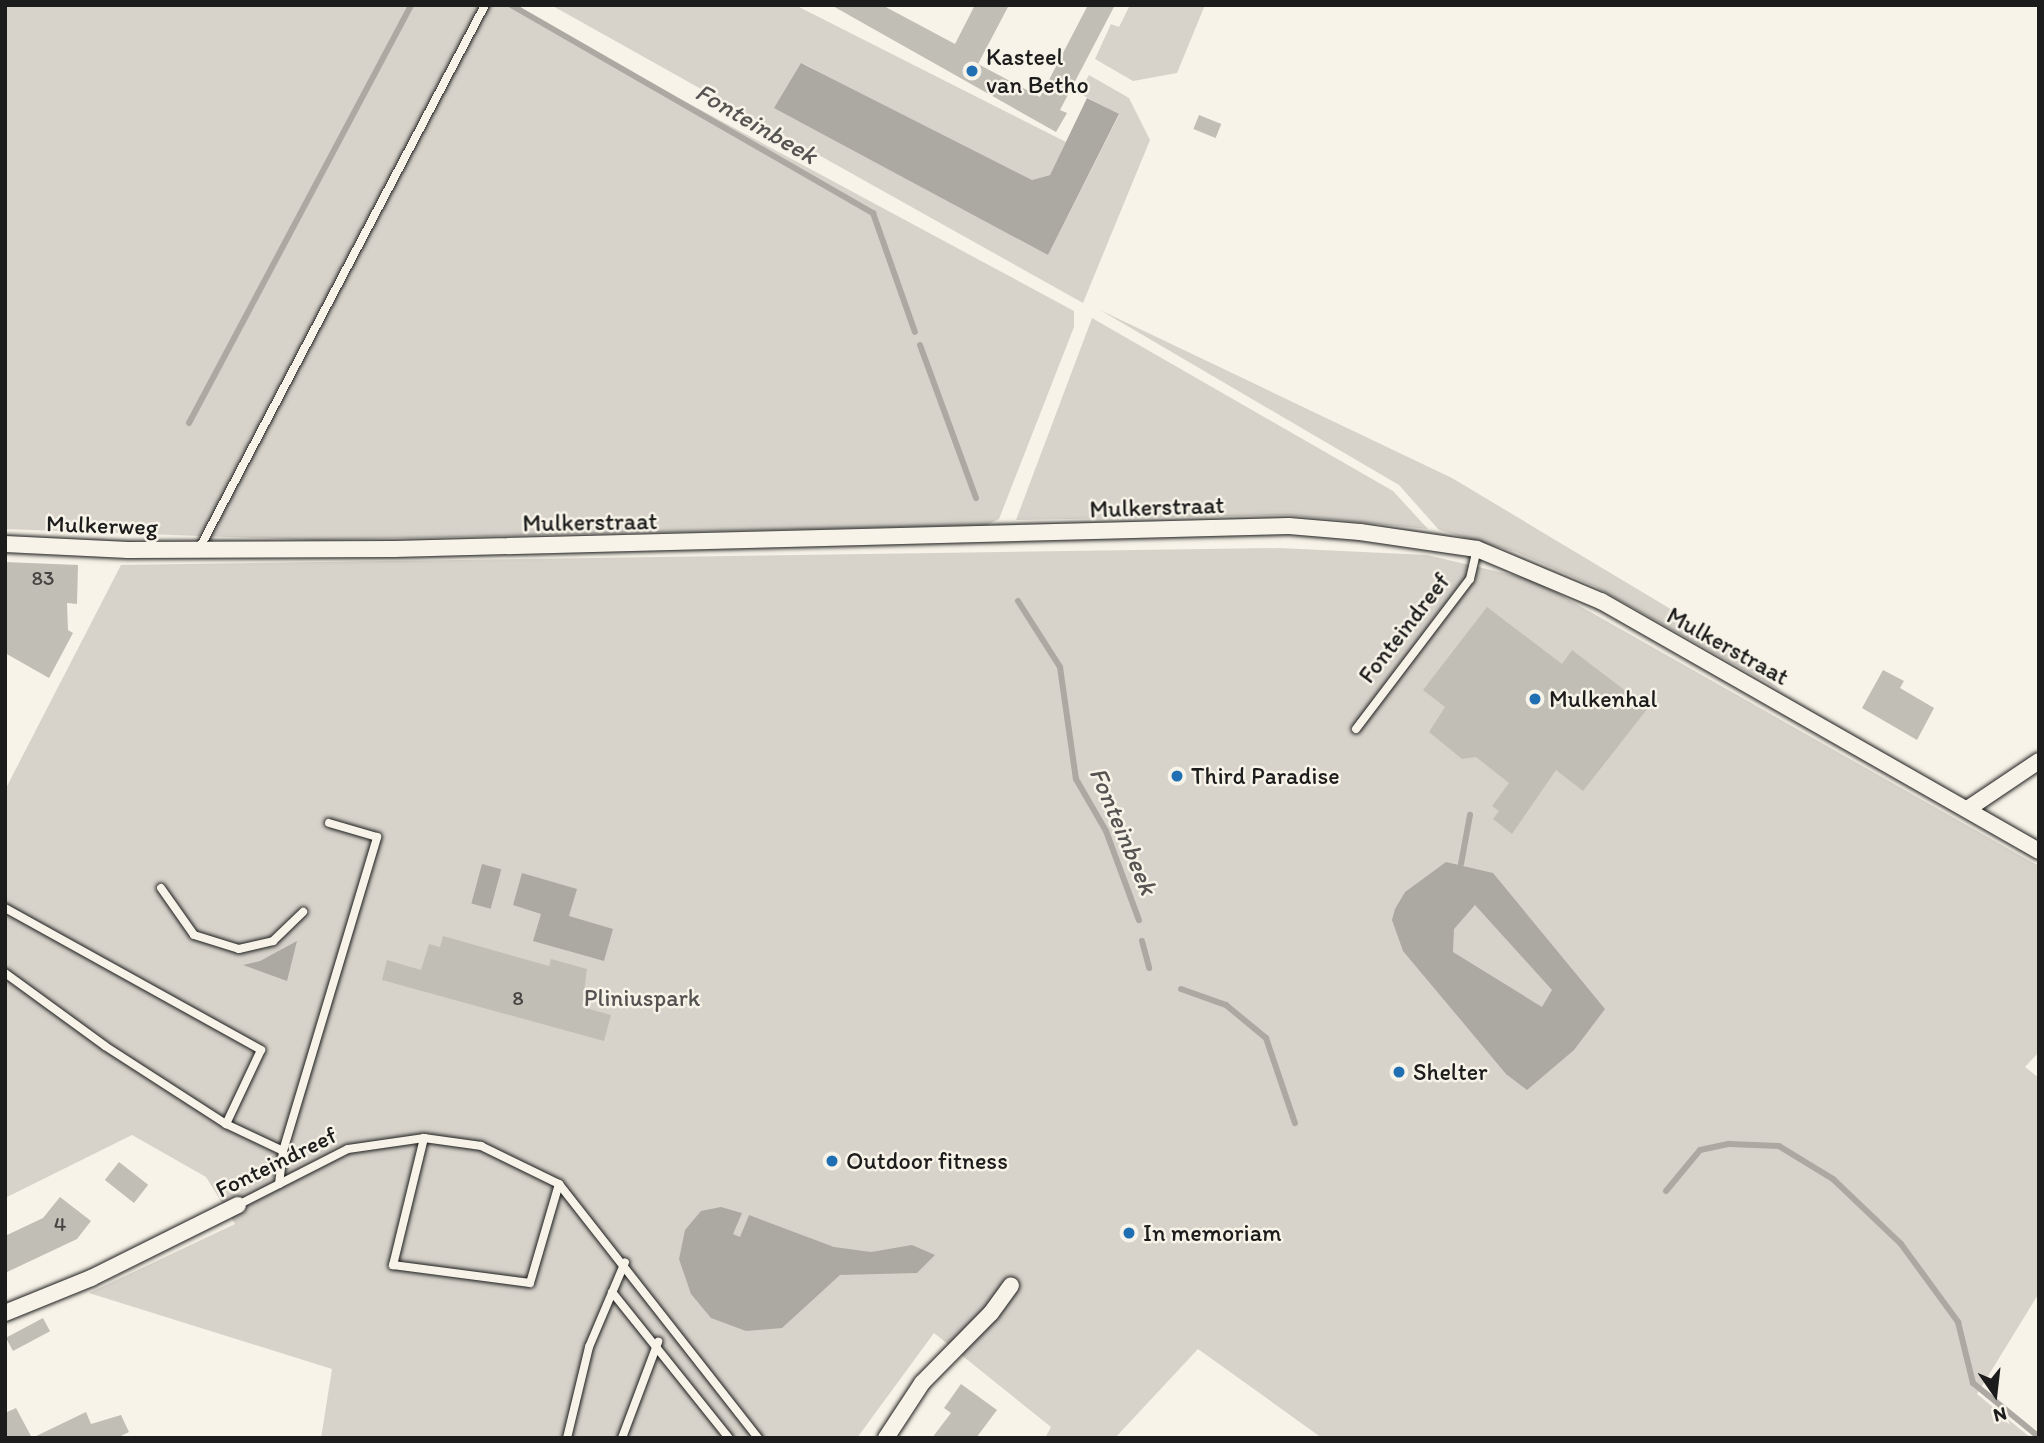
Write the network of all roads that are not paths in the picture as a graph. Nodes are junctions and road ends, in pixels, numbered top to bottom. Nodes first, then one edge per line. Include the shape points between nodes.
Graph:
1 (485, 5) edge
2 (5, 544) edge
3 (1477, 549) junction
4 (198, 551) junction
5 (1356, 729) dead end
6 (2039, 761) edge
7 (1969, 808) junction
8 (329, 823) dead end
9 (2039, 851) edge
10 (162, 888) dead end
11 (5, 908) edge
12 (303, 912) dead end
13 (5, 973) edge
14 (226, 1124) junction
15 (424, 1138) junction
16 (283, 1152) junction
17 (279, 1184) junction
18 (559, 1184) junction
19 (238, 1205) joint
20 (625, 1262) junction
21 (1011, 1285) dead end
22 (612, 1292) junction
23 (5, 1313) edge
24 (658, 1342) junction
25 (568, 1438) edge
26 (622, 1438) edge
27 (729, 1438) edge
28 (758, 1438) edge
29 (886, 1438) edge

1 - 4 lane
2 - 4 street, Mulkerweg
3 - 4 street, Mulkerstraat via 1289,526
3 - 5 lane, Fonteindreef via 1470,579
3 - 7 street, Mulkerstraat via 1601,601
6 - 7 street
7 - 9 street, Mulkerstraat
8 - 16 lane via 377,837
10 - 12 lane via 194,935 239,949 273,941
11 - 14 lane via 261,1050
13 - 14 lane via 104,1046
14 - 16 lane
15 - 17 lane, Fonteindreef via 348,1149
15 - 18 lane, Fonteindreef via 481,1146
15 - 18 lane via 393,1265 530,1283
16 - 17 lane
17 - 19 lane, Fonteindreef
18 - 20 lane, Fonteindreef
19 - 23 street, Fonteindreef via 91,1278
20 - 22 lane
20 - 28 lane, Fonteindreef
21 - 29 street via 991,1313 922,1383
22 - 24 lane
22 - 25 lane via 589,1347
24 - 26 lane
24 - 27 lane

